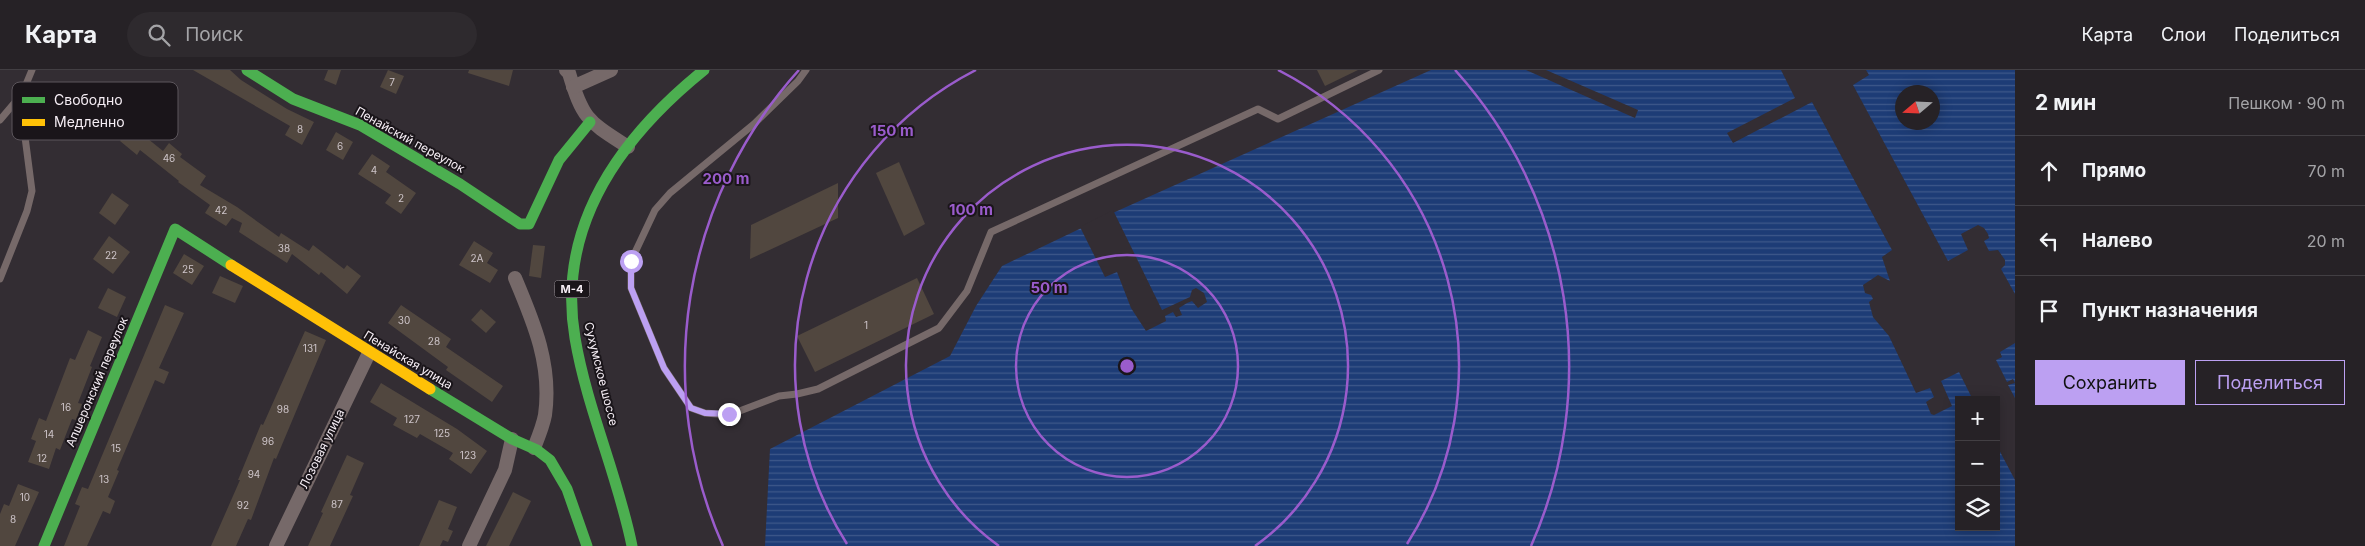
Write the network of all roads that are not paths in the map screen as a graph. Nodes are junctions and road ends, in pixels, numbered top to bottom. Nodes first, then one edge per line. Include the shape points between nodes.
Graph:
1 (32, 70) edge
2 (248, 70) edge
3 (566, 70) edge
4 (611, 70) edge
5 (704, 70) edge
6 (806, 70) edge
7 (1379, 70) edge
8 (27, 82) edge
9 (573, 87) junction
10 (12, 106) edge
11 (0, 120) edge
12 (590, 122) junction
13 (25, 140) edge
14 (628, 146) junction
15 (175, 229) joint
16 (515, 278) dead end
17 (0, 279) edge
18 (369, 353) junction
19 (512, 439) junction
20 (534, 448) junction
21 (44, 546) edge
22 (276, 546) edge
23 (469, 546) edge
24 (587, 546) edge
25 (632, 546) edge

1 - 8 lane
2 - 12 main road, Пенайский переулок via 293,99 360,126 460,184 520,224 529,224 559,160
3 - 9 street
4 - 9 street
5 - 14 main road, Сухумское шоссе / М-4 via 659,110
6 - 7 lane via 754,124 670,193 655,210 631,261 631,288 664,368 691,408 705,413 729,414 779,396 818,389 940,328 967,291 991,232 1258,109 1278,119
9 - 12 street
10 - 11 lane
12 - 14 street
13 - 17 lane via 32,191
14 - 25 main road, Сухумское шоссе / М-4 via 611,169 589,210 576,255 571,294 575,337
15 - 18 main road, Пенайская улица
15 - 21 main road, Апшеронский переулок
16 - 20 street via 535,326 544,362 544,418
18 - 19 main road, Пенайская улица
18 - 22 street, Лозовая улица
19 - 20 main road, Пенайская улица
19 - 23 street via 505,470
20 - 24 main road, Пенайская улица via 550,460 564,482

